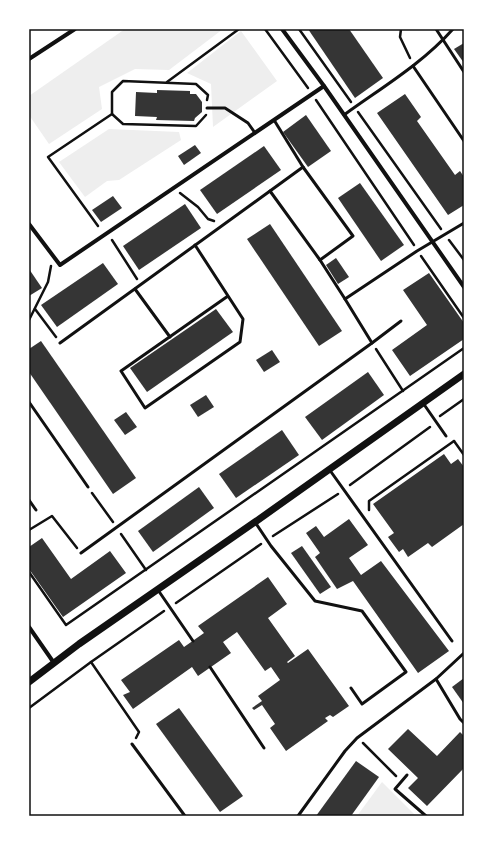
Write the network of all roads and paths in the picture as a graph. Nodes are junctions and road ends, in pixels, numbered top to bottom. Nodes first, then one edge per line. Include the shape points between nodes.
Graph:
1 (75, 29) edge
2 (239, 29) edge
3 (264, 29) edge
4 (282, 29) edge
5 (299, 29) edge
6 (401, 29) edge
7 (436, 29) edge
8 (453, 29) edge
9 (443, 40) junction
10 (29, 59) edge
11 (413, 66) junction
12 (464, 72) edge
13 (166, 82) junction
14 (324, 86) junction
15 (312, 94) junction
16 (355, 107) junction
17 (207, 108) junction
18 (112, 114) junction
19 (344, 115) junction
20 (274, 120) junction
21 (255, 133) junction
22 (464, 141) edge
23 (303, 167) junction
24 (173, 188) junction
25 (270, 191) junction
26 (464, 223) edge
27 (29, 224) edge
28 (224, 224) junction
29 (98, 226) dead end
30 (107, 233) junction
31 (445, 235) junction
32 (432, 243) junction
33 (195, 245) junction
34 (418, 251) junction
35 (52, 255) junction
36 (320, 260) junction
37 (464, 260) edge
38 (140, 285) junction
39 (464, 287) edge
40 (135, 289) junction
41 (228, 296) junction
42 (345, 299) junction
43 (35, 309) junction
44 (464, 318) edge
45 (29, 320) edge
46 (401, 321) dead end
47 (170, 337) junction
48 (60, 343) joint
49 (372, 343) junction
50 (464, 348) edge
51 (464, 374) edge
52 (403, 391) junction
53 (464, 399) edge
54 (29, 402) edge
55 (423, 403) junction
56 (436, 422) junction
57 (446, 436) dead end
58 (454, 441) dead end
59 (329, 469) junction
60 (88, 487) joint
61 (344, 490) junction
62 (29, 500) edge
63 (36, 510) dead end
64 (369, 517) dead end
65 (255, 522) junction
66 (116, 527) junction
67 (29, 530) edge
68 (267, 540) junction
69 (81, 553) joint
70 (146, 570) junction
71 (29, 572) edge
72 (157, 589) junction
73 (170, 607) junction
74 (29, 627) edge
75 (193, 641) dead end
76 (452, 641) dead end
77 (464, 653) edge
78 (91, 662) junction
79 (54, 663) junction
80 (210, 667) dead end
81 (436, 679) junction
82 (29, 682) edge
83 (351, 688) dead end
84 (29, 708) edge
85 (464, 723) edge
86 (132, 744) joint
87 (264, 748) dead end
88 (407, 775) dead end
89 (185, 816) edge
90 (298, 816) edge
91 (426, 816) edge

1 - 10 street
2 - 13 path
3 - 15 path
4 - 14 street
5 - 16 path
6 - 11 path via 400,37
7 - 9 lane
8 - 9 lane
9 - 11 lane
9 - 12 lane
11 - 16 lane
11 - 22 lane
13 - 17 path via 196,84 208,95
13 - 18 path via 123,81 112,92
14 - 15 street
14 - 19 street
15 - 20 street
15 - 34 path
16 - 19 lane
16 - 31 path
17 - 18 path via 207,114 196,126 123,124
17 - 21 lane via 225,108 248,124
18 - 29 path via 48,157
19 - 32 street
20 - 21 street
20 - 23 lane
21 - 24 street
23 - 25 lane
23 - 36 lane via 353,236
24 - 28 path via 198,207 208,219
24 - 30 street
25 - 28 lane
25 - 36 lane
26 - 31 lane
27 - 35 street
28 - 33 lane
30 - 35 street via 60,265
30 - 38 path
31 - 32 lane
31 - 37 path
32 - 34 lane
32 - 39 street
33 - 38 lane
33 - 41 lane
34 - 42 lane
34 - 44 path
35 - 43 path via 48,282
36 - 42 lane
38 - 40 lane
40 - 47 lane
40 - 48 lane
41 - 47 lane
41 - 47 lane via 243,319 240,342 145,408 121,371
42 - 49 lane
43 - 45 path
43 - 48 path
46 - 49 lane
49 - 52 path
49 - 66 lane
50 - 52 path
51 - 55 street
52 - 70 path
53 - 56 path via 439,416
54 - 60 lane
55 - 56 lane
55 - 59 street
56 - 57 lane
56 - 61 path
58 - 64 path via 369,501
59 - 61 lane
59 - 65 street
60 - 66 path
61 - 68 path
61 - 76 lane
62 - 63 lane
65 - 68 lane
65 - 72 street
66 - 69 lane
66 - 70 path
67 - 69 path via 52,516
68 - 73 path
68 - 83 lane via 315,601 362,611 406,672 362,704
70 - 71 path via 66,625
72 - 73 lane
72 - 79 street
73 - 75 lane
73 - 78 path
74 - 79 street
77 - 81 lane
78 - 84 path
78 - 86 path via 139,732
79 - 82 street
80 - 87 lane
81 - 85 lane
81 - 90 lane via 357,738
86 - 89 lane
88 - 91 lane via 395,789

